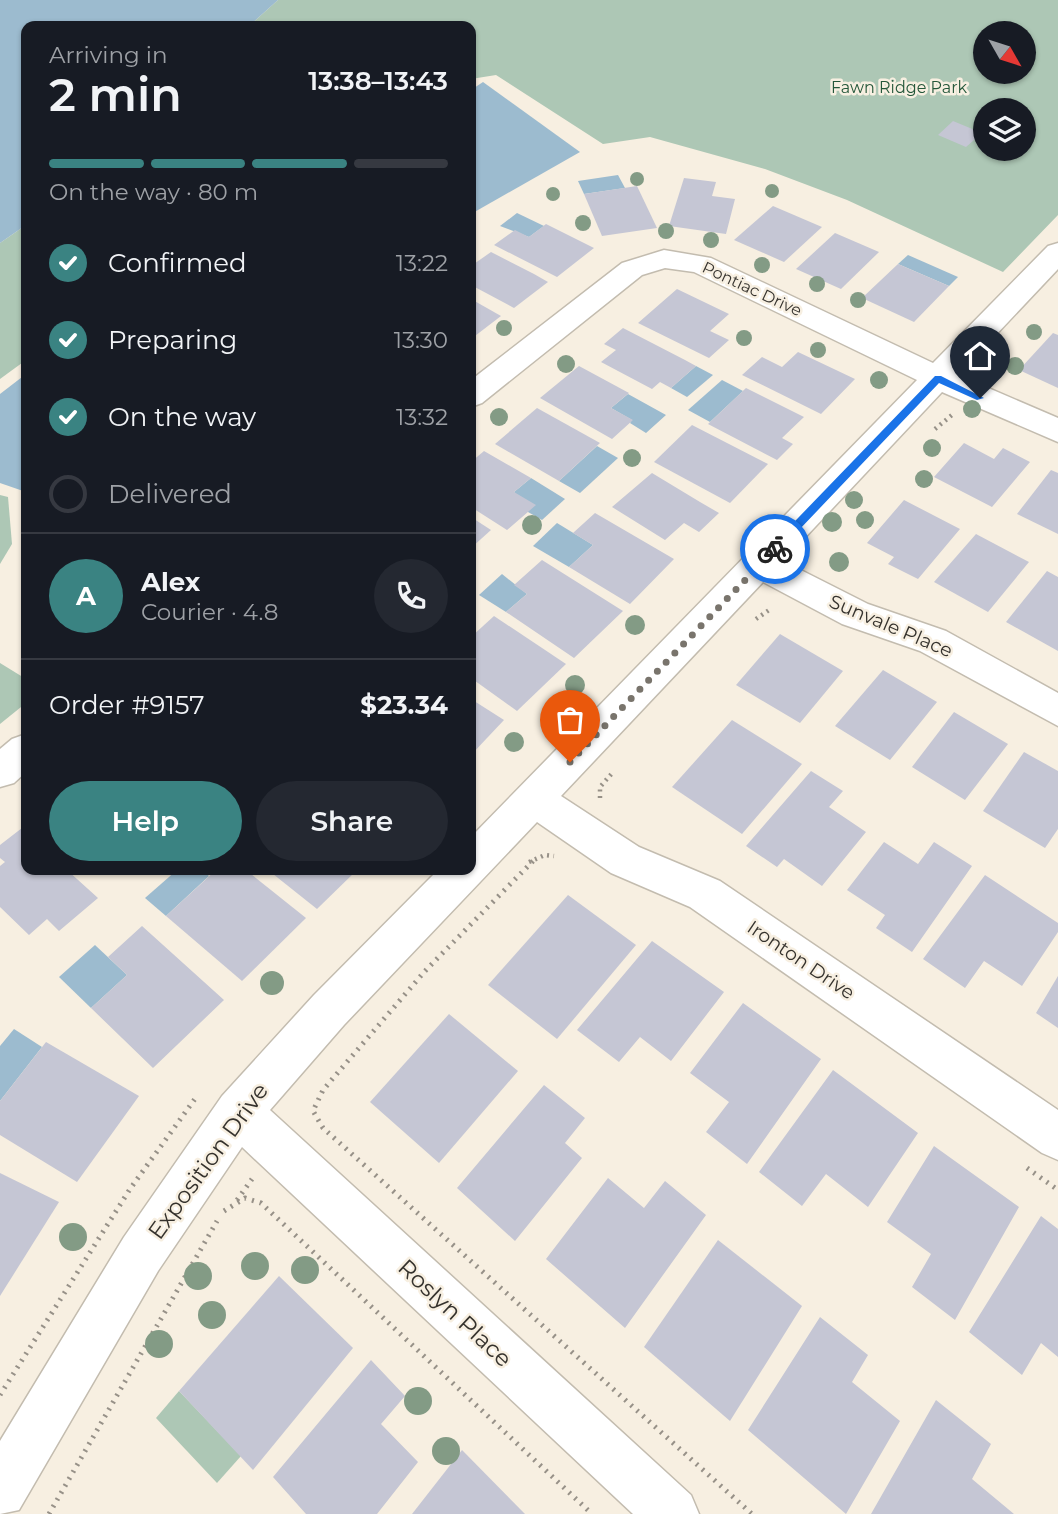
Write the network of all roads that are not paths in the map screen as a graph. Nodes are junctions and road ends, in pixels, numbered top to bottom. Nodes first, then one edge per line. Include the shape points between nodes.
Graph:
1 (1058, 252) edge
2 (938, 378) junction
3 (476, 392) edge
4 (1058, 431) edge
5 (760, 565) junction
6 (1058, 710) edge
7 (21, 754) edge
8 (0, 771) edge
9 (534, 799) junction
10 (476, 859) edge
11 (461, 875) edge
12 (238, 1112) junction
13 (1058, 1137) edge
14 (0, 1491) edge
15 (672, 1514) edge

1 - 2 street
2 - 3 street, Pontiac Drive via 701,264 664,259 632,270
2 - 4 street, Pontiac Drive
2 - 5 street
5 - 6 street, Sunvale Place via 855,614 933,641
5 - 9 street
7 - 8 street
9 - 10 street
9 - 13 street, Ironton Drive via 625,860 705,894
11 - 12 street, Exposition Drive via 329,1010
12 - 14 street, Exposition Drive via 141,1254
12 - 15 street, Roslyn Place

